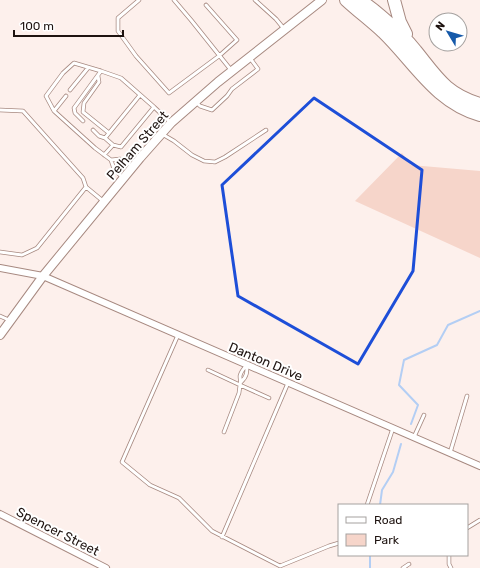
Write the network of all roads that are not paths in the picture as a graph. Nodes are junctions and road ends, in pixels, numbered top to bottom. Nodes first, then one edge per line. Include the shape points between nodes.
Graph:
1 (139, 0) edge
2 (174, 0) edge
3 (255, 0) edge
4 (322, 0) edge
5 (346, 0) edge
6 (359, 0) edge
7 (394, 0) edge
8 (206, 5) dead end
9 (285, 30) junction
10 (415, 49) junction
11 (219, 56) junction
12 (249, 57) junction
13 (88, 68) junction
14 (101, 71) junction
15 (232, 71) junction
16 (98, 76) junction
17 (70, 90) dead end
18 (140, 95) junction
19 (66, 96) dead end
20 (195, 101) junction
21 (480, 104) edge
22 (132, 105) junction
23 (154, 107) junction
24 (137, 108) dead end
25 (0, 110) edge
26 (54, 111) junction
27 (127, 111) junction
28 (143, 113) dead end
29 (132, 115) dead end
30 (480, 115) edge
31 (123, 116) junction
32 (146, 116) junction
33 (138, 119) dead end
34 (127, 120) dead end
35 (83, 121) dead end
36 (141, 122) junction
37 (118, 123) junction
38 (171, 123) junction
39 (133, 125) dead end
40 (122, 126) dead end
41 (137, 128) junction
42 (113, 129) junction
43 (93, 130) dead end
44 (266, 130) dead end
45 (128, 131) dead end
46 (117, 132) dead end
47 (109, 133) junction
48 (161, 133) junction
49 (132, 134) junction
50 (123, 137) dead end
51 (105, 138) junction
52 (127, 140) junction
53 (113, 146) junction
54 (104, 155) junction
55 (111, 160) junction
56 (133, 167) junction
57 (123, 179) junction
58 (86, 186) junction
59 (104, 202) junction
60 (0, 252) edge
61 (0, 268) edge
62 (43, 276) junction
63 (0, 316) edge
64 (11, 321) junction
65 (178, 335) junction
66 (0, 336) edge
67 (247, 365) junction
68 (208, 370) dead end
69 (288, 383) junction
70 (240, 384) junction
71 (467, 396) dead end
72 (269, 398) dead end
73 (424, 416) dead end
74 (393, 428) junction
75 (224, 432) dead end
76 (414, 437) junction
77 (450, 453) junction
78 (480, 466) edge
79 (367, 504) edge
80 (0, 514) edge
81 (480, 520) edge
82 (468, 527) edge
83 (222, 537) junction
84 (338, 543) edge
85 (449, 556) edge
86 (409, 564) dead end
87 (106, 568) edge
88 (403, 568) edge
89 (451, 568) edge

1 - 11 lane via 118,18 118,31 169,93
2 - 11 lane
3 - 9 lane
4 - 9 street, Pelham Street
5 - 30 highway via 383,33 440,94 454,105
6 - 10 highway via 393,26
7 - 10 highway via 400,22
8 - 11 lane via 237,40
9 - 12 street, Pelham Street
10 - 21 highway via 444,85 460,96
11 - 15 lane
12 - 15 street, Pelham Street
12 - 20 lane via 258,68 232,89 212,110 200,106
13 - 14 lane
13 - 17 lane
13 - 26 lane via 74,64 63,73 46,96
14 - 16 lane
14 - 18 lane via 121,78
15 - 20 street, Pelham Street
16 - 35 lane via 74,108 75,113
16 - 47 lane via 99,82 84,103 83,112
18 - 22 lane
18 - 23 lane
19 - 26 lane
20 - 38 street, Pelham Street
22 - 24 lane
22 - 27 lane
23 - 32 lane
23 - 38 lane
25 - 58 lane via 23,111 83,178
26 - 54 lane
27 - 29 lane
27 - 31 lane
28 - 32 lane
31 - 34 lane
31 - 37 lane
32 - 36 lane
33 - 36 lane
36 - 41 lane
37 - 40 lane
37 - 42 lane
38 - 48 street, Pelham Street
39 - 41 lane
41 - 49 lane
42 - 46 lane
42 - 47 lane
43 - 51 lane
44 - 48 lane via 215,162 192,155
45 - 49 lane
47 - 51 lane
48 - 56 street, Pelham Street
49 - 52 lane
50 - 52 lane
51 - 53 lane
52 - 53 lane via 121,147
53 - 54 lane
54 - 55 lane
55 - 56 lane via 120,159
55 - 57 lane via 114,169
56 - 57 street, Pelham Street
57 - 59 street, Pelham Street
58 - 59 lane
58 - 60 lane via 37,248 22,255
59 - 62 street, Pelham Street
61 - 62 street, Danton Drive
62 - 64 street, Pelham Street
62 - 65 street, Danton Drive
63 - 64 lane
64 - 66 street, Pelham Street
65 - 67 street, Danton Drive
65 - 83 lane via 122,462 150,485 179,498 212,532
67 - 69 street, Danton Drive
67 - 70 lane via 245,378
68 - 70 lane
69 - 74 street, Danton Drive
69 - 83 lane
70 - 72 lane
70 - 75 lane
71 - 77 lane
73 - 76 lane
74 - 76 street, Danton Drive
74 - 79 lane
76 - 77 street, Danton Drive
77 - 78 street, Danton Drive
80 - 87 street, Spencer Street
81 - 82 lane
83 - 84 lane via 280,566
85 - 89 lane
86 - 88 lane

